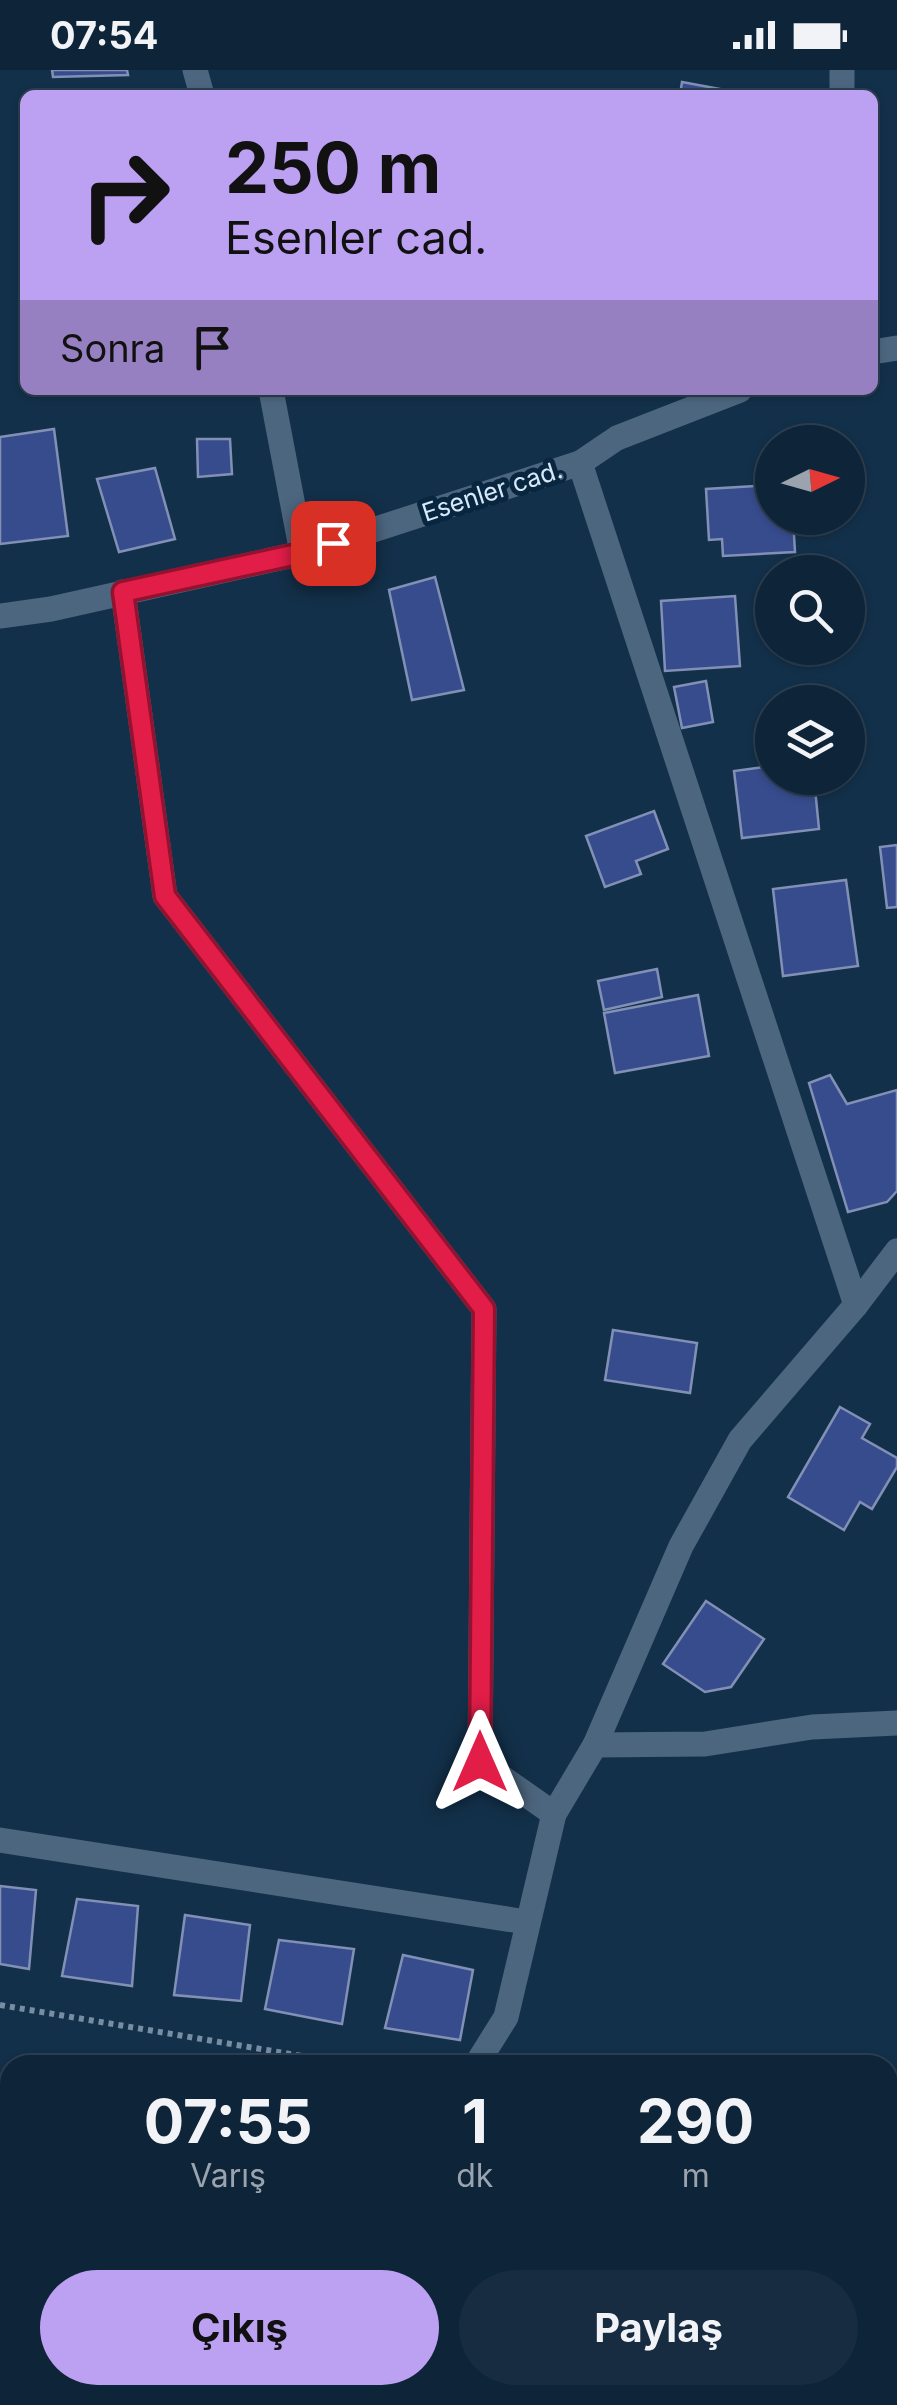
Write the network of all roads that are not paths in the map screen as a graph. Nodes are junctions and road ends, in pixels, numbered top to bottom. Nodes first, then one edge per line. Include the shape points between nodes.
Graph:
1 (272, 395) edge
2 (727, 395) edge
3 (580, 463) junction
4 (302, 553) junction
5 (123, 592) junction
6 (0, 616) edge
7 (897, 1252) edge
8 (856, 1305) junction
9 (897, 1723) edge
10 (595, 1745) junction
11 (554, 1814) junction
12 (0, 1840) edge
13 (526, 1922) junction
14 (482, 2055) edge

1 - 4 street
2 - 3 street, Esenler cad. via 617,438
3 - 4 street, Esenler cad.
3 - 8 street
4 - 5 street, Esenler cad.
5 - 6 street, Esenler cad.
5 - 11 street via 165,896 484,1309 480,1762
7 - 8 street
8 - 10 street via 740,1440 682,1546
9 - 10 street via 812,1727 704,1744
10 - 11 street
11 - 13 street
12 - 13 street
13 - 14 street via 506,2017

